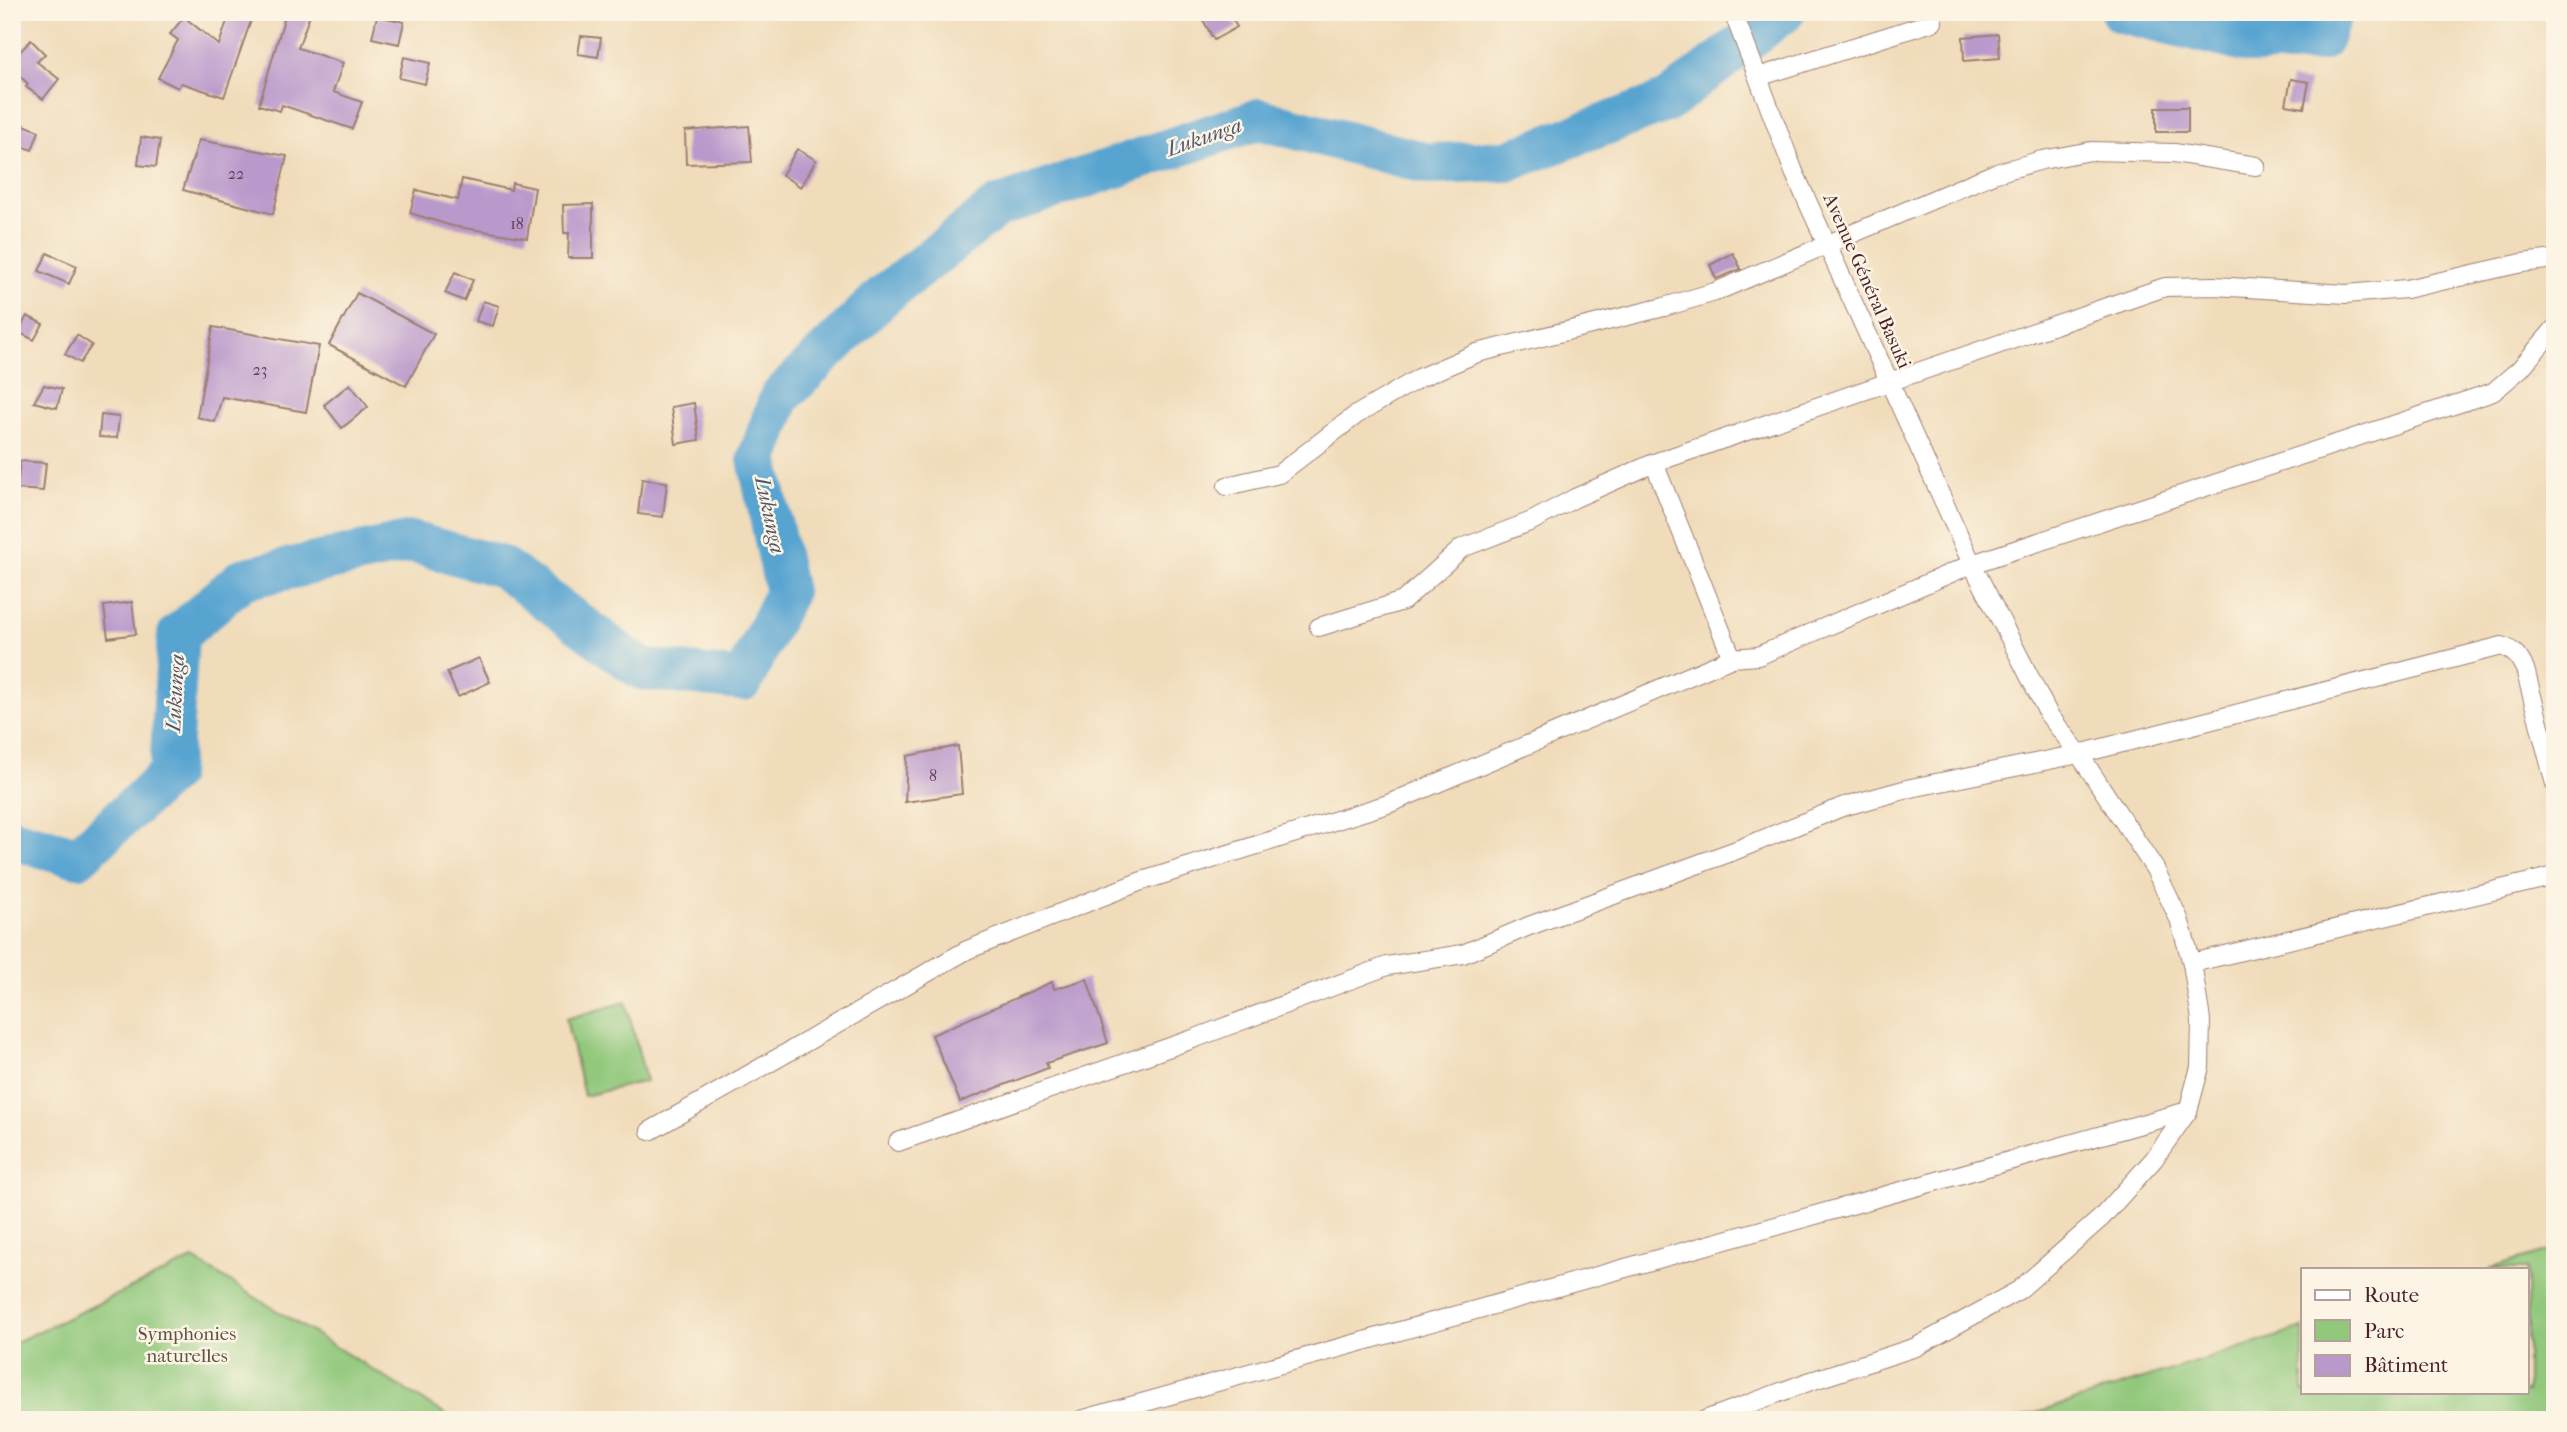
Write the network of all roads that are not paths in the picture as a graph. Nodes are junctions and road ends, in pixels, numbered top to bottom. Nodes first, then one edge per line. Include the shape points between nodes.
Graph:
1 (1733, 12) edge
2 (1933, 22) dead end
3 (1758, 77) junction
4 (2256, 166) dead end
5 (1827, 245) junction
6 (2555, 259) edge
7 (2555, 328) edge
8 (1889, 381) junction
9 (1654, 463) junction
10 (1227, 485) dead end
11 (1972, 564) junction
12 (1319, 627) dead end
13 (1732, 659) junction
14 (2079, 754) junction
15 (2555, 784) edge
16 (2555, 876) edge
17 (2192, 963) junction
18 (2188, 1111) junction
19 (650, 1131) dead end
20 (898, 1142) dead end
21 (1734, 1409) junction
22 (1081, 1420) edge
23 (1690, 1420) edge
24 (1705, 1420) edge

1 - 3 street, Avenue Général Basuki
2 - 3 street
3 - 5 street, Avenue Général Basuki
4 - 5 street via 2174,152 2091,151 2042,159 1993,174
5 - 8 street, Avenue Général Basuki
5 - 10 street via 1715,292 1477,353 1419,378 1356,415 1279,474
6 - 8 street via 2406,289 2346,295 2165,287
7 - 11 street via 2493,392
8 - 9 street
8 - 11 street, Avenue Général Basuki
9 - 12 street via 1532,521 1462,548 1403,601
9 - 13 street
11 - 13 street via 1758,656
11 - 14 street, Avenue Général Basuki via 2049,715
13 - 19 street via 1388,804 1139,882 967,950
14 - 15 street via 2502,646 2519,657 2525,669
14 - 17 street, Avenue Général Basuki via 2155,869 2179,919
14 - 20 street via 1842,807 1463,954 1387,966
16 - 17 street
17 - 18 street, Avenue Général Basuki via 2201,1020 2200,1067
18 - 21 street via 2154,1159 2101,1218 2019,1290 1916,1347
18 - 22 street
21 - 23 street
21 - 24 street

